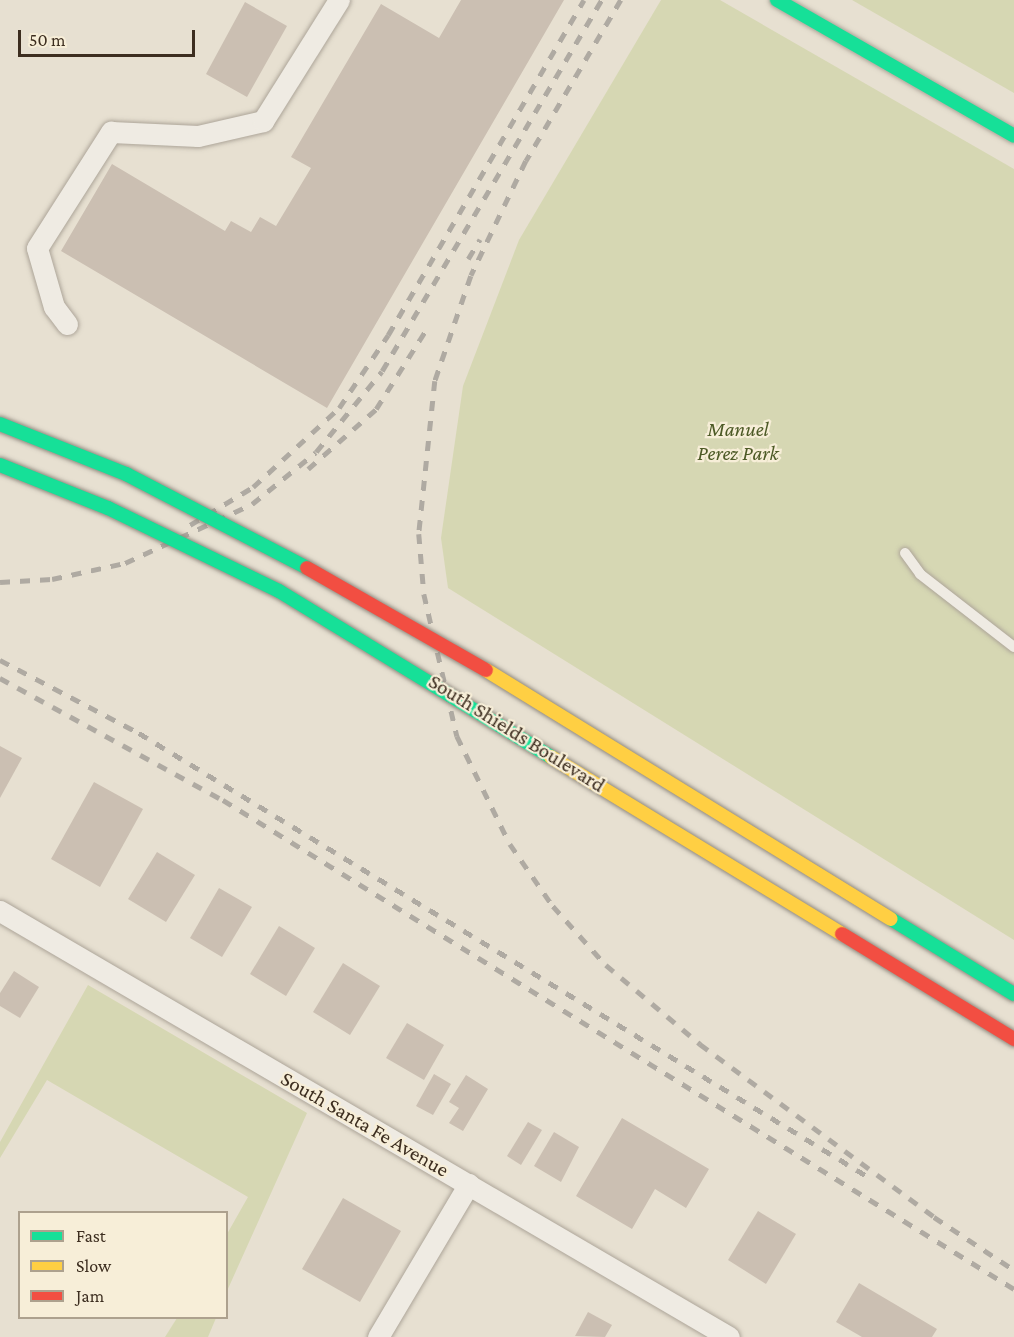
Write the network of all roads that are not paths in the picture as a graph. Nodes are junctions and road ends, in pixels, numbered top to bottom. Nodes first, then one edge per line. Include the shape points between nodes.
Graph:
1 (339, 0) edge
2 (777, 0) edge
3 (1014, 136) edge
4 (67, 324) dead end
5 (0, 424) edge
6 (0, 465) edge
7 (904, 553) dead end
8 (1014, 647) edge
9 (0, 911) edge
10 (1014, 994) edge
11 (1014, 1040) edge
12 (469, 1184) junction
13 (378, 1337) edge
14 (729, 1337) edge

1 - 4 street via 263,121 198,136 111,132 37,248 54,307
2 - 3 main road
5 - 10 main road, South Shields Boulevard, bridge via 126,474 388,610
6 - 11 main road, South Shields Boulevard, bridge via 108,508 279,591
7 - 8 lane via 920,574
9 - 12 street, South Santa Fe Avenue
12 - 13 street
12 - 14 street, South Santa Fe Avenue

